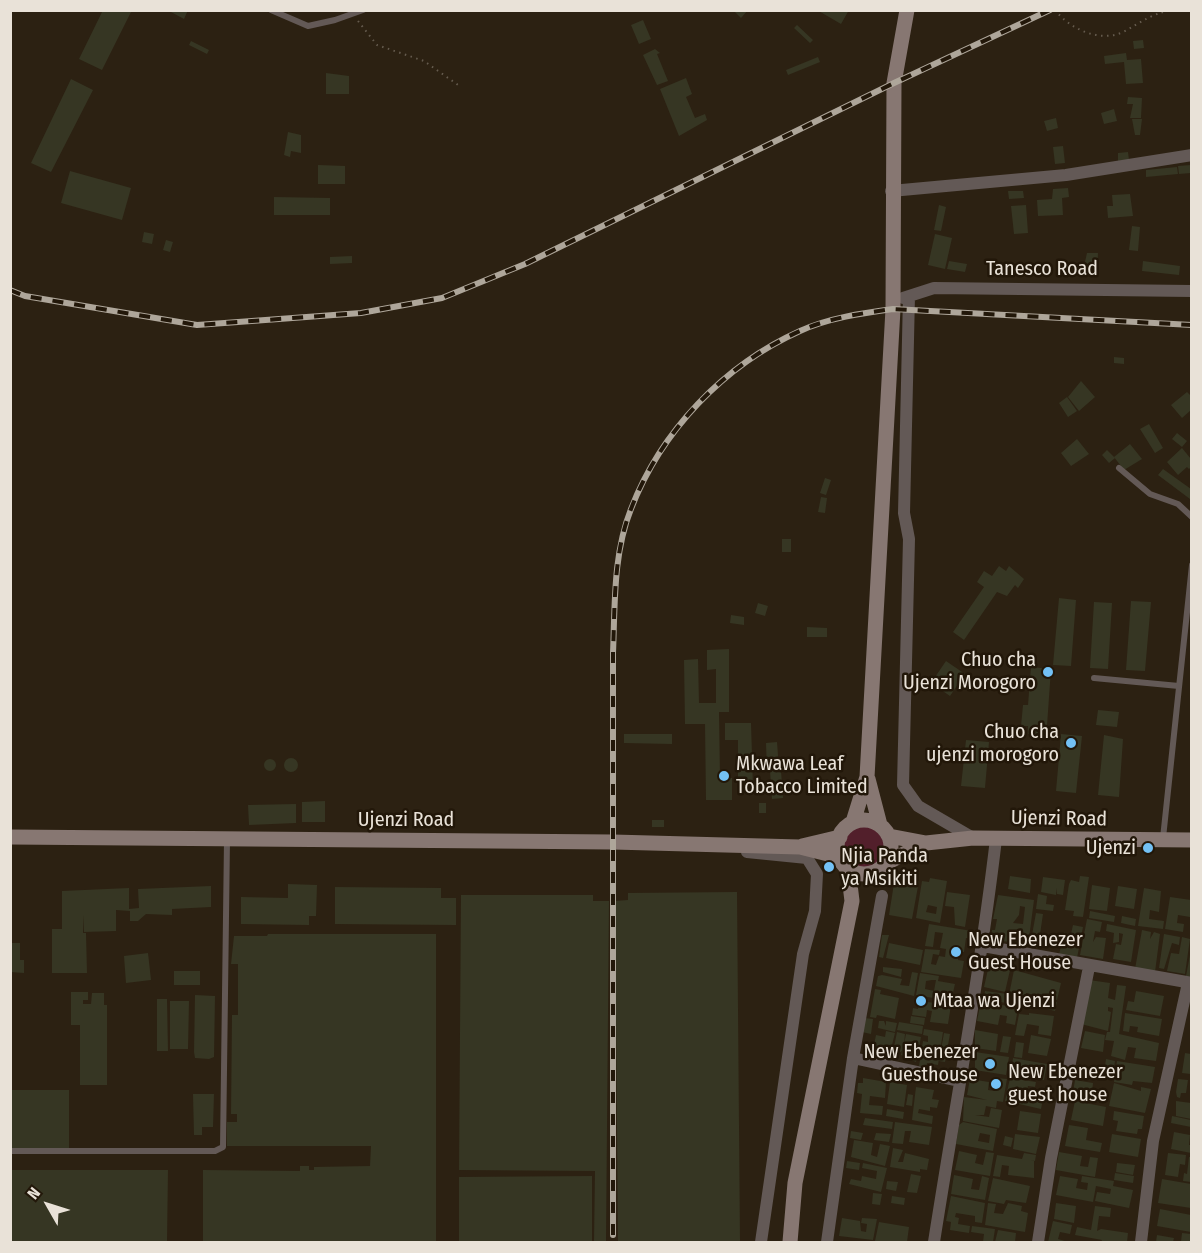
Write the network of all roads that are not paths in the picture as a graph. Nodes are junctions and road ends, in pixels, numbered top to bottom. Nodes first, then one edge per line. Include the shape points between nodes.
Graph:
1 (271, 10) edge
2 (363, 10) edge
3 (907, 10) edge
4 (1191, 155) edge
5 (891, 190) junction
6 (1191, 291) edge
7 (909, 296) junction
8 (893, 300) junction
9 (1119, 468) dead end
10 (1191, 517) edge
11 (1191, 566) edge
12 (1094, 678) dead end
13 (1179, 686) junction
14 (867, 777) junction
15 (854, 822) junction
16 (885, 830) junction
17 (10, 837) edge
18 (840, 837) junction
19 (973, 838) junction
20 (996, 839) junction
21 (227, 840) junction
22 (1191, 840) edge
23 (1163, 842) junction
24 (926, 843) junction
25 (679, 844) junction
26 (800, 847) junction
27 (844, 863) junction
28 (886, 863) junction
29 (871, 873) junction
30 (882, 896) dead end
31 (852, 901) junction
32 (983, 946) junction
33 (1089, 967) junction
34 (1190, 983) edge
35 (853, 1058) junction
36 (959, 1081) junction
37 (10, 1151) edge
38 (761, 1242) edge
39 (790, 1242) edge
40 (827, 1242) edge
41 (934, 1242) edge
42 (1038, 1242) edge
43 (1141, 1242) edge

1 - 2 lane via 308,26
3 - 5 street via 894,83
4 - 5 street via 1075,174
5 - 8 street
6 - 7 street, Tanesco Road via 934,288
7 - 8 street, Tanesco Road
7 - 19 street via 903,785 918,806
8 - 14 street
9 - 10 lane via 1150,494 1178,504
11 - 13 lane
12 - 13 lane
13 - 23 lane
14 - 15 street
14 - 16 street
15 - 16 street via 867,820
15 - 18 street
16 - 24 street
16 - 28 street via 891,850
17 - 21 street, Ujenzi Road
18 - 26 street
18 - 27 street
19 - 20 street, Ujenzi Road
19 - 24 street, Ujenzi Road
20 - 23 street, Ujenzi Road
20 - 32 street
21 - 25 street, Ujenzi Road
21 - 37 lane via 223,1147 215,1151
22 - 23 street, Ujenzi Road
24 - 28 street
25 - 26 street, Ujenzi Road
25 - 38 street via 807,858 817,874
26 - 27 street
27 - 29 street via 863,874
27 - 31 street
28 - 29 street
29 - 31 street
30 - 35 street
31 - 39 street via 795,1183
32 - 33 street
32 - 36 street
33 - 34 street
33 - 42 street
34 - 43 street via 1153,1142
35 - 36 street
35 - 40 street
36 - 41 street

